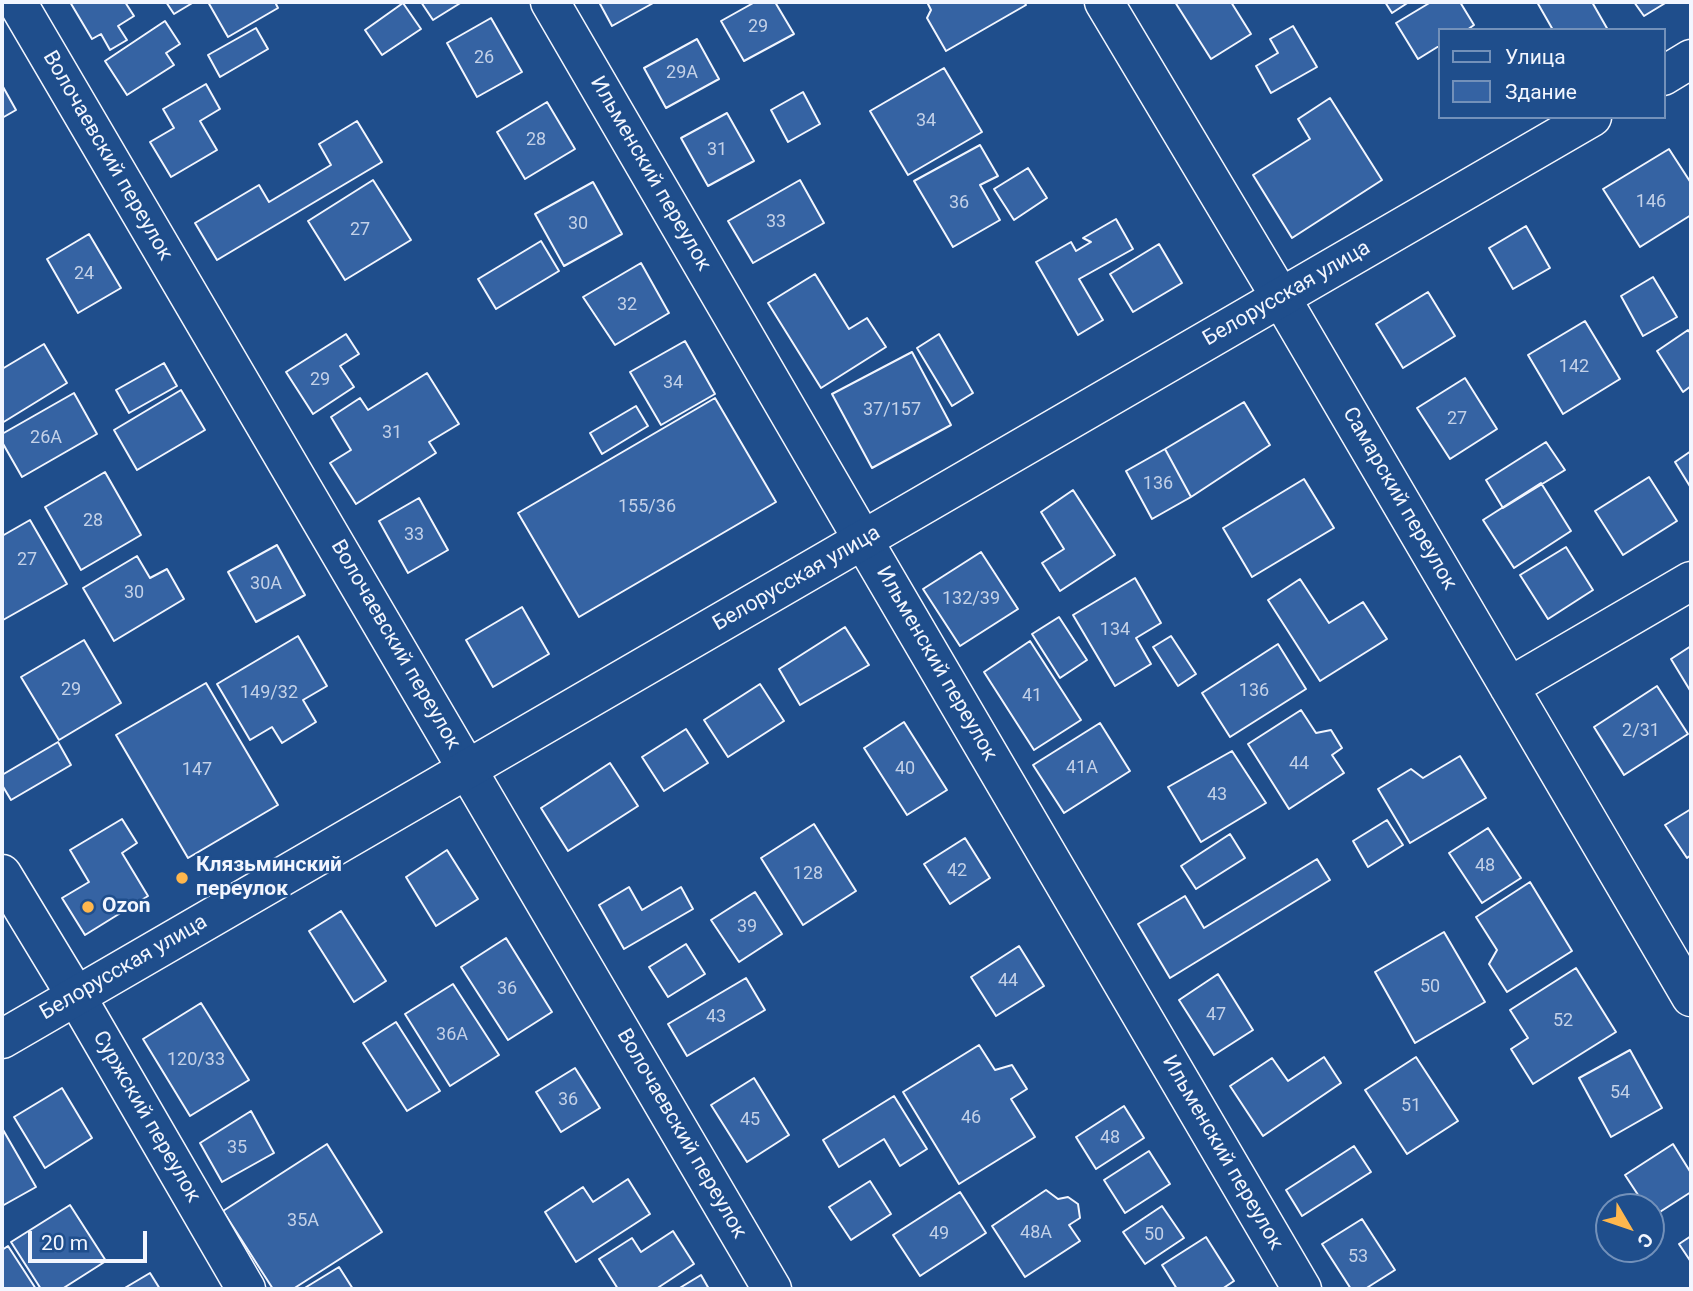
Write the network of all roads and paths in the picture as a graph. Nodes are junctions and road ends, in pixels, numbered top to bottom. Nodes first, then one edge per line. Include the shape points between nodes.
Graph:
1 (17, 2) edge
2 (550, 2) edge
3 (1104, 2) edge
4 (1691, 59) edge
5 (1665, 75) edge
6 (1589, 119) edge
7 (1281, 298) junction
8 (863, 540) junction
9 (1691, 581) edge
10 (1509, 687) junction
11 (467, 770) junction
12 (2, 874) edge
13 (76, 996) junction
14 (1691, 997) edge
15 (2, 1039) edge
16 (246, 1289) edge
17 (772, 1289) edge
18 (1302, 1289) edge

1 - 11 street, Волочаевский переулок
2 - 8 street, Ильменский переулок
3 - 7 street, Самарский переулок
4 - 5 street
6 - 7 street, Белорусская улица
7 - 8 street, Белорусская улица
7 - 10 street, Самарский переулок
8 - 11 street, Белорусская улица
8 - 18 street, Ильменский переулок
9 - 10 street
10 - 14 street, Самарский переулок
11 - 13 street, Белорусская улица
11 - 17 street, Волочаевский переулок
12 - 13 street, Суржский переулок
13 - 15 street, Белорусская улица
13 - 16 street, Суржский переулок

